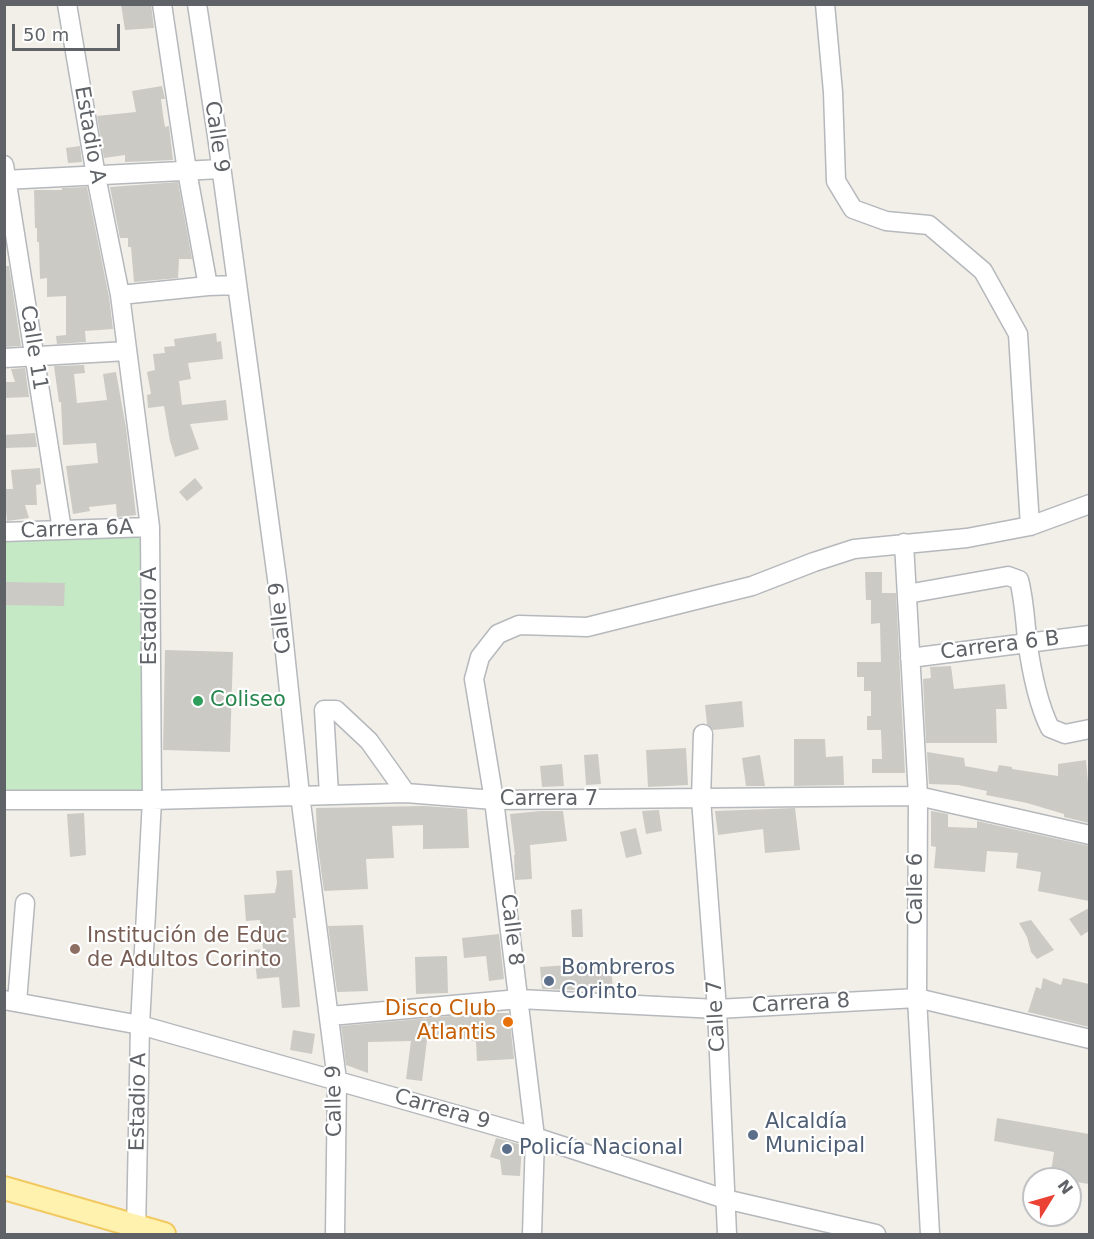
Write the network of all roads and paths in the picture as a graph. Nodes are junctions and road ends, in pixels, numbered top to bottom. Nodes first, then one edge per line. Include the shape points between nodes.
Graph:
1 (67, 4) edge
2 (162, 4) edge
3 (197, 4) edge
4 (825, 4) edge
5 (221, 169) junction
6 (187, 171) junction
7 (5, 175) edge
8 (96, 176) junction
9 (237, 285) junction
10 (208, 286) junction
11 (120, 295) junction
12 (127, 351) junction
13 (35, 357) junction
14 (4, 358) edge
15 (1089, 504) edge
16 (1030, 526) junction
17 (150, 527) junction
18 (63, 530) junction
19 (4, 532) edge
20 (904, 543) junction
21 (907, 594) junction
22 (1089, 635) edge
23 (1028, 642) junction
24 (910, 658) junction
25 (1089, 729) edge
26 (703, 734) dead end
27 (406, 793) junction
28 (329, 794) junction
29 (300, 795) junction
30 (918, 796) junction
31 (702, 799) junction
32 (4, 800) edge
33 (152, 800) junction
34 (494, 800) junction
35 (1089, 835) edge
36 (25, 903) dead end
37 (4, 928) edge
38 (23, 932) junction
39 (917, 998) junction
40 (519, 999) junction
41 (11, 1001) edge
42 (717, 1009) junction
43 (330, 1016) junction
44 (140, 1025) junction
45 (1089, 1039) edge
46 (337, 1080) junction
47 (535, 1137) junction
48 (4, 1188) edge
49 (725, 1199) junction
50 (136, 1230) edge
51 (164, 1234) edge
52 (335, 1234) edge
53 (532, 1234) edge
54 (727, 1234) edge
55 (876, 1234) edge
56 (930, 1234) edge

1 - 8 street, Estadio A
2 - 6 street
3 - 5 street, Calle 9
4 - 16 street via 836,181 853,208 886,221 929,225 983,271 1018,334
5 - 6 street
5 - 9 street, Calle 9
6 - 8 street
6 - 10 street
7 - 8 street
7 - 13 street, Calle 11
8 - 11 street, Estadio A
9 - 10 street
9 - 29 street, Calle 9 via 278,586
10 - 11 street
11 - 12 street, Estadio A
12 - 13 street
12 - 17 street, Estadio A
13 - 14 street
13 - 18 street, Calle 11
15 - 16 street
16 - 20 street via 967,538
17 - 18 street, Carrera 6A
17 - 33 street, Estadio A
18 - 19 street, Carrera 6A
20 - 21 street, Calle 6
20 - 34 street, Calle 8 via 854,549 752,586 587,627 519,625 498,634 480,657 474,679
21 - 23 street via 1008,576 1018,580 1022,591
21 - 24 street, Calle 6
22 - 23 street, Carrera 6 B
23 - 24 street, Carrera 6 B
23 - 25 street via 1042,712 1050,729 1065,734
24 - 30 street, Calle 6
26 - 31 street, Calle 7
27 - 28 street, Carrera 7
27 - 28 street via 369,741 336,710 324,711
27 - 34 street, Carrera 7
28 - 29 street, Carrera 7
29 - 33 street, Carrera 7
29 - 43 street, Calle 9
30 - 31 street, Carrera 7
30 - 35 street, Carrera 7
30 - 39 street, Calle 6
31 - 34 street, Carrera 7
31 - 42 street, Calle 7
32 - 33 street, Carrera 7
33 - 44 street, Estadio A
34 - 40 street, Calle 8
36 - 38 street
37 - 38 street
38 - 41 street
39 - 42 street, Carrera 8
39 - 45 street, Carrera 8
39 - 56 street, Calle 6
40 - 42 street, Carrera 8
40 - 43 street, Carrera 8
40 - 47 street, Calle 8
41 - 44 street, Carrera 9
42 - 49 street, Calle 7
43 - 46 street, Calle 9
44 - 46 street, Carrera 9
44 - 50 street, Estadio A
46 - 47 street, Carrera 9
46 - 52 street, Calle 9
47 - 49 street, Carrera 9
47 - 53 street, Calle 8
48 - 50 main road
49 - 54 street, Calle 7
49 - 55 street, Carrera 9
50 - 51 main road

